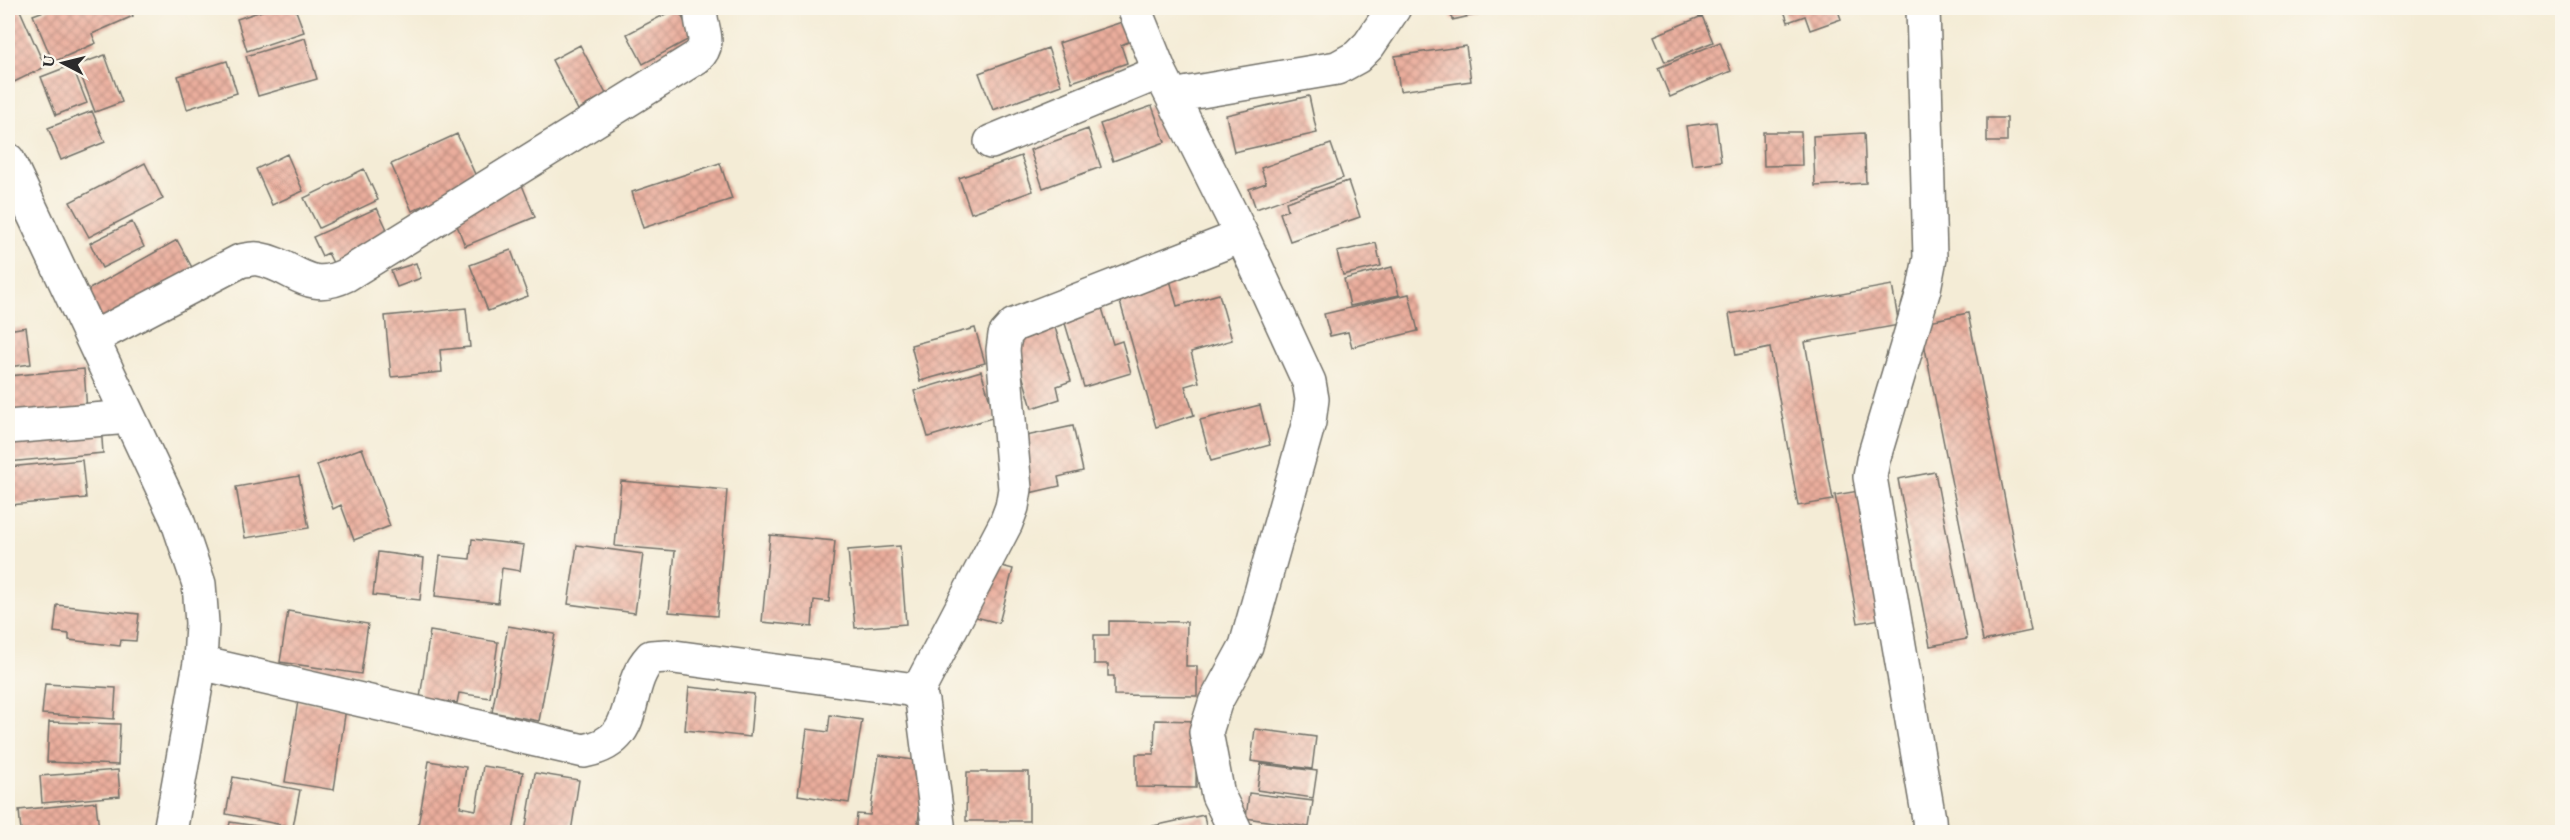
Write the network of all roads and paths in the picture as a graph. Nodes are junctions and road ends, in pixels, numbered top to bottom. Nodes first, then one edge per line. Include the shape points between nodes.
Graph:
1 (701, 8) edge
2 (1134, 8) edge
3 (1394, 8) edge
4 (1923, 8) edge
5 (1166, 84) junction
6 (991, 142) dead end
7 (8, 160) edge
8 (1242, 237) junction
9 (93, 338) junction
10 (129, 417) junction
11 (8, 427) edge
12 (200, 663) junction
13 (917, 693) junction
14 (170, 832) edge
15 (939, 832) edge
16 (1236, 832) edge
17 (1930, 832) edge

1 - 9 street via 706,43 697,57 346,275 331,283 317,284 257,258 240,261
2 - 5 street
3 - 5 street via 1369,45 1337,68
4 - 17 street via 1930,258 1870,477
5 - 6 street
5 - 8 street
7 - 9 street
8 - 13 street via 1014,325 1005,335 1002,350 1015,489 1012,507
8 - 16 street via 1309,382 1312,399 1309,422 1246,646 1215,703 1206,732 1218,795
9 - 10 street
10 - 11 street
10 - 12 street via 177,519 199,584
12 - 13 street via 584,752 614,740 627,720 641,667 651,657 679,657
12 - 14 street
13 - 15 street via 924,711

